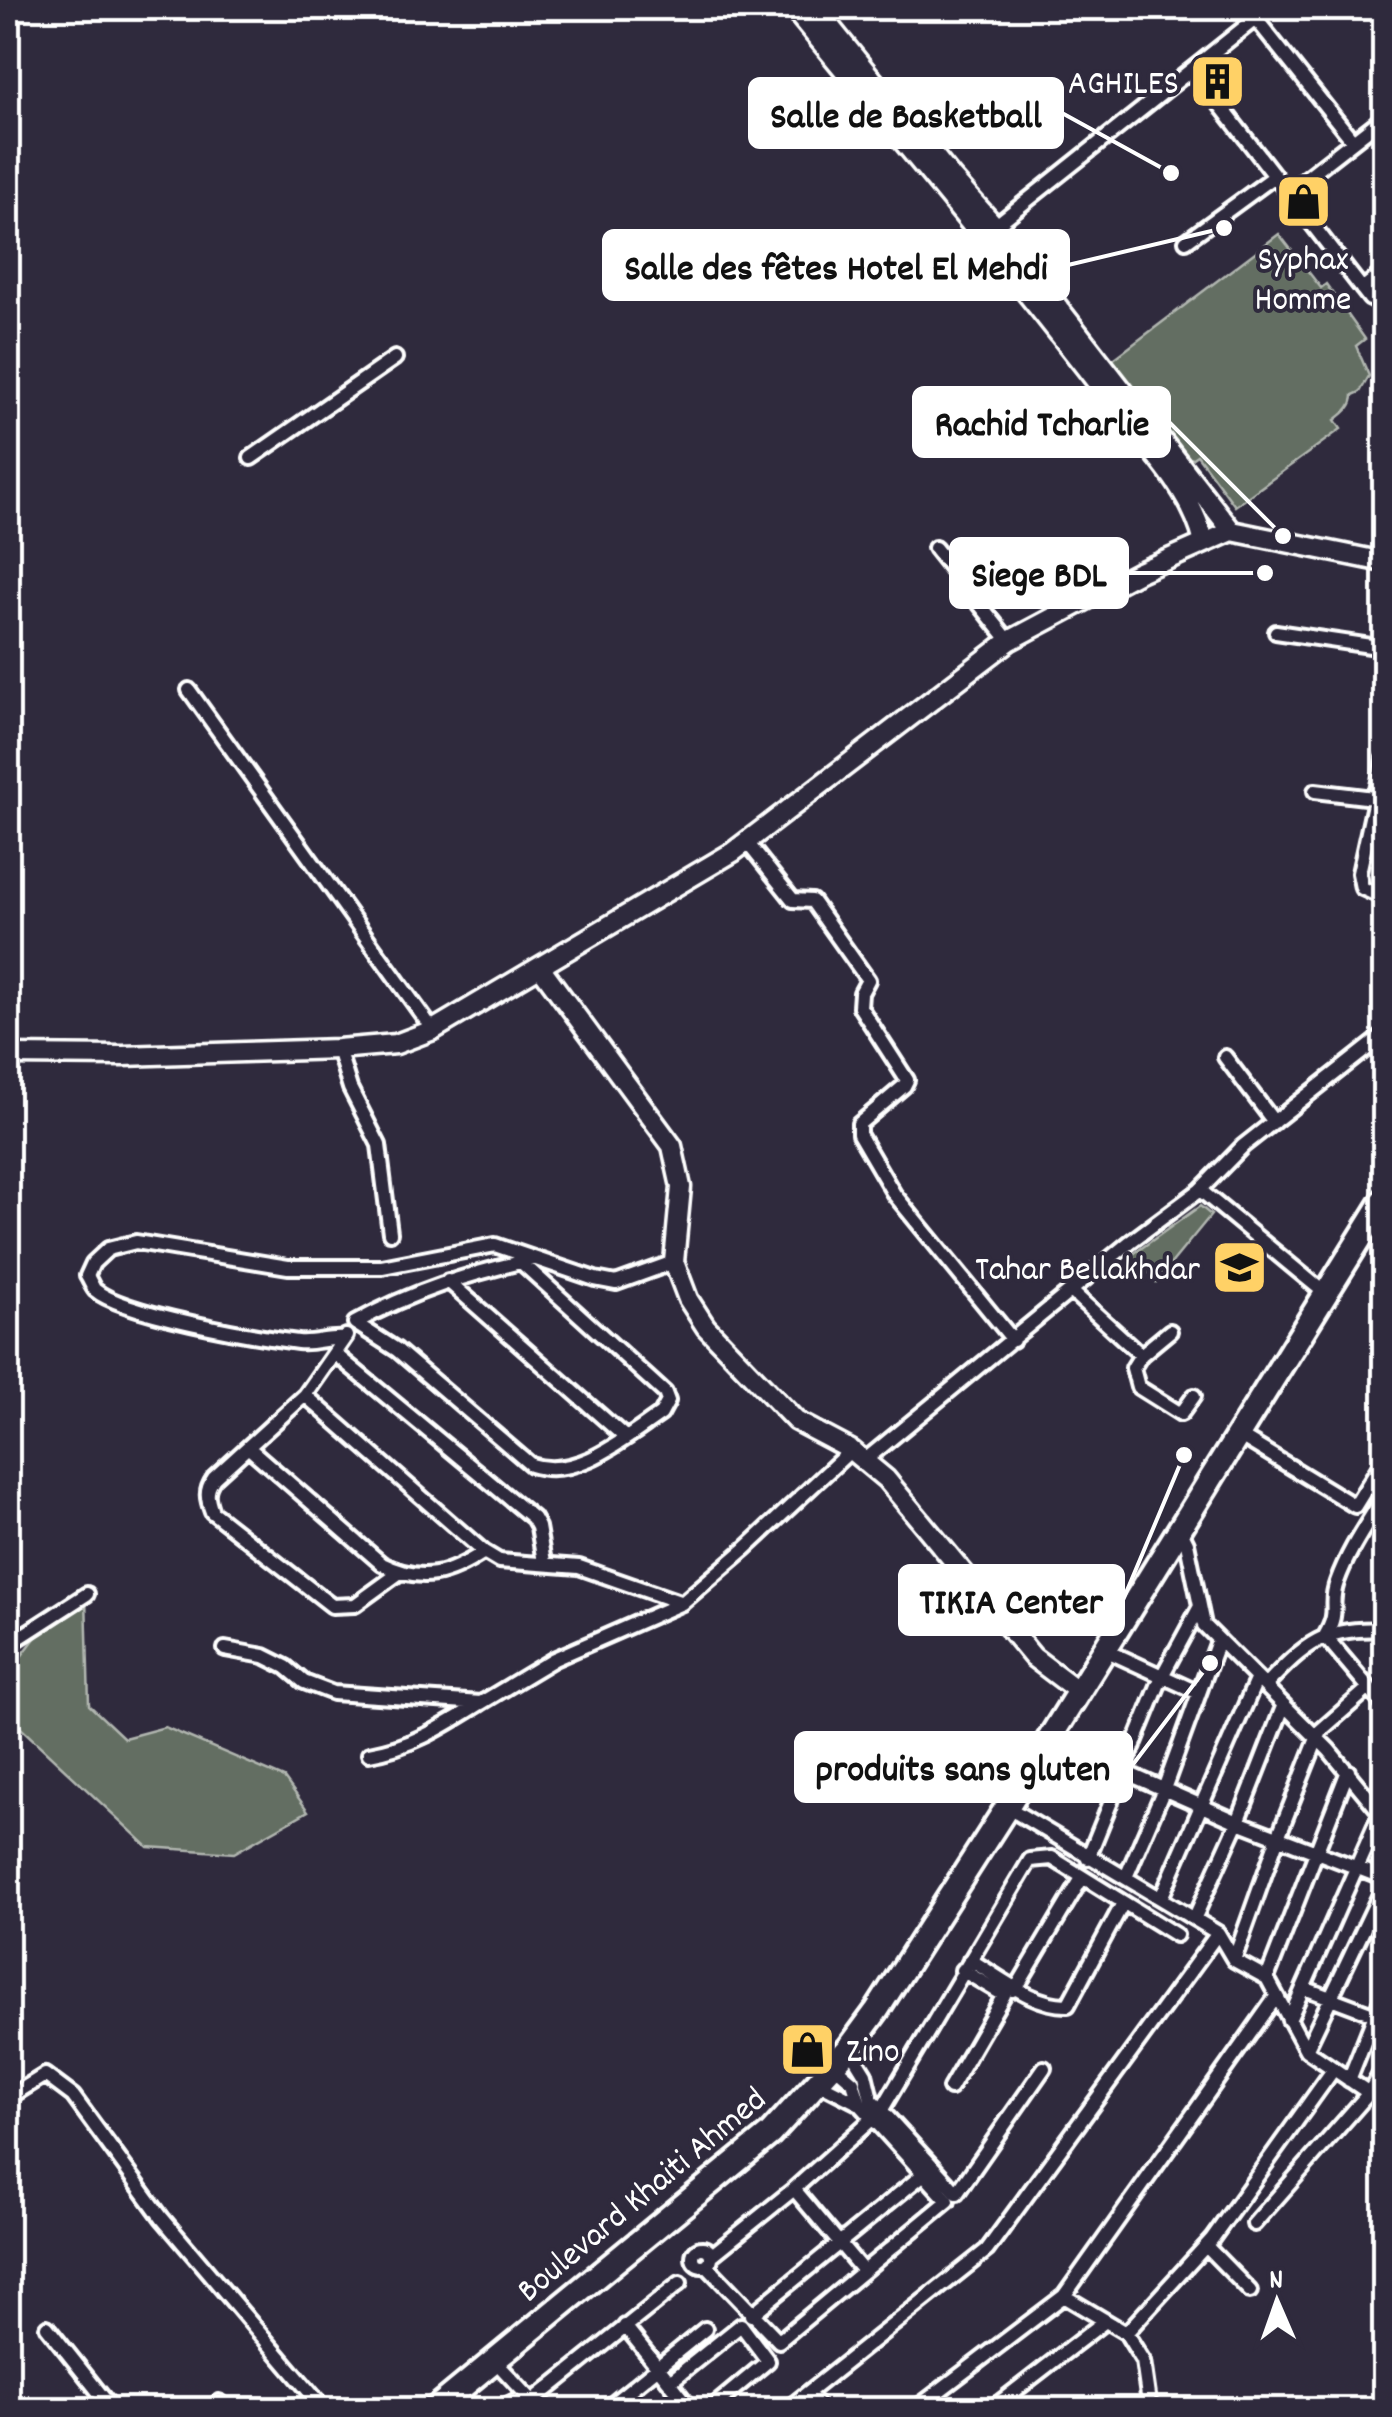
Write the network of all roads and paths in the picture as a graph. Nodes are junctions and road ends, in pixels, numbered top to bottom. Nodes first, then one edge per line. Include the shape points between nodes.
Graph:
1 (792, 8) edge
2 (815, 8) edge
3 (1270, 8) edge
4 (1256, 19) junction
5 (1192, 70) junction
6 (1384, 117) edge
7 (1353, 141) junction
8 (1276, 176) junction
9 (1288, 192) junction
10 (988, 232) junction
11 (1186, 241) dead end
12 (1384, 272) edge
13 (1362, 290) junction
14 (1384, 302) edge
15 (395, 358) dead end
16 (251, 458) dead end
17 (1232, 531) junction
18 (1204, 544) junction
19 (934, 548) dead end
20 (1384, 562) edge
21 (1276, 632) dead end
22 (1009, 641) junction
23 (1384, 648) edge
24 (189, 690) dead end
25 (1384, 758) edge
26 (1314, 791) dead end
27 (1381, 799) edge
28 (746, 841) junction
29 (1384, 898) edge
30 (540, 968) junction
31 (433, 1030) junction
32 (1384, 1035) edge
33 (338, 1050) junction
34 (8, 1055) edge
35 (1225, 1057) dead end
36 (1274, 1122) junction
37 (1200, 1190) junction
38 (1384, 1200) edge
39 (390, 1233) dead end
40 (538, 1258) junction
41 (521, 1262) junction
42 (674, 1262) junction
43 (448, 1281) junction
44 (1071, 1291) junction
45 (1327, 1295) junction
46 (355, 1322) junction
47 (1170, 1331) dead end
48 (344, 1338) junction
49 (1013, 1340) junction
50 (334, 1353) junction
51 (1141, 1354) junction
52 (304, 1395) junction
53 (1194, 1396) dead end
54 (1237, 1434) junction
55 (626, 1438) junction
56 (249, 1448) junction
57 (857, 1456) junction
58 (1384, 1458) edge
59 (1384, 1496) edge
60 (1180, 1529) junction
61 (484, 1552) junction
62 (544, 1562) junction
63 (399, 1573) junction
64 (87, 1594) dead end
65 (682, 1602) junction
66 (1199, 1608) junction
67 (1384, 1630) edge
68 (1324, 1636) junction
69 (1218, 1641) junction
70 (8, 1646) edge
71 (225, 1649) dead end
72 (1104, 1649) junction
73 (1162, 1676) junction
74 (1262, 1682) junction
75 (1369, 1688) junction
76 (1078, 1691) junction
77 (1199, 1693) junction
78 (480, 1703) junction
79 (1384, 1706) edge
80 (1283, 1707) junction
81 (1318, 1739) junction
82 (1077, 1751) dead end
83 (368, 1754) dead end
84 (1348, 1771) junction
85 (1125, 1772) junction
86 (1164, 1789) junction
87 (1202, 1806) junction
88 (1007, 1807) junction
89 (1382, 1814) edge
90 (1238, 1822) junction
91 (1278, 1837) junction
92 (1318, 1852) junction
93 (1088, 1858) junction
94 (1358, 1868) junction
95 (1126, 1877) junction
96 (1082, 1878) junction
97 (1384, 1878) edge
98 (1384, 1886) edge
99 (1162, 1898) junction
100 (1123, 1903) junction
101 (1195, 1917) junction
102 (1218, 1933) junction
103 (1176, 1936) dead end
104 (1234, 1960) junction
105 (966, 1965) junction
106 (1268, 1978) junction
107 (1017, 1987) junction
108 (1304, 1988) junction
109 (1384, 1992) edge
110 (1004, 1995) junction
111 (1276, 1996) junction
112 (1330, 1999) junction
113 (1380, 2017) edge
114 (1289, 2020) junction
115 (1306, 2050) junction
116 (832, 2065) junction
117 (1384, 2066) edge
118 (1044, 2068) dead end
119 (1333, 2070) junction
120 (1349, 2080) junction
121 (950, 2088) dead end
122 (1370, 2092) junction
123 (8, 2098) edge
124 (866, 2101) junction
125 (877, 2115) junction
126 (925, 2173) junction
127 (794, 2189) junction
128 (1254, 2224) dead end
129 (839, 2242) junction
130 (1206, 2246) junction
131 (863, 2272) junction
132 (680, 2283) dead end
133 (1250, 2291) dead end
134 (1064, 2296) junction
135 (751, 2316) junction
136 (1104, 2322) junction
137 (47, 2326) dead end
138 (625, 2326) junction
139 (705, 2329) dead end
140 (1126, 2334) junction
141 (495, 2361) junction
142 (658, 2368) junction
143 (670, 2382) junction
144 (808, 2393) junction
145 (539, 2407) edge
146 (113, 2410) edge
147 (324, 2410) edge
148 (434, 2410) edge
149 (498, 2410) edge
150 (605, 2410) edge
151 (692, 2410) edge
152 (708, 2410) edge
153 (786, 2410) edge
154 (821, 2410) edge
155 (914, 2410) edge
156 (990, 2410) edge
157 (1150, 2410) edge

1 - 10 main road
2 - 10 main road via 905,107
3 - 4 street
4 - 5 street
4 - 7 street
5 - 8 street
5 - 10 street
6 - 7 street
7 - 9 street
8 - 9 street
8 - 11 street
9 - 13 street
10 - 17 main road
10 - 18 main road via 1182,492
12 - 13 street
13 - 14 street
15 - 16 street
17 - 18 main road
17 - 20 main road
18 - 22 main road
19 - 22 street
21 - 23 street
22 - 28 main road
24 - 31 street
25 - 27 street
26 - 27 street
27 - 29 street via 1359,873 1362,888
28 - 30 main road
28 - 49 street via 793,900 812,901 868,980 860,1007 906,1080 859,1124 860,1134 894,1194
30 - 31 main road
30 - 42 main road via 672,1146 681,1187
31 - 33 main road via 396,1044
32 - 36 street
33 - 34 main road
33 - 39 street via 379,1146
35 - 36 street
36 - 37 street
37 - 44 street
37 - 45 street
38 - 45 highway, Boulevard Khaiti Ahmed
40 - 41 street
40 - 42 street via 616,1282
40 - 48 street via 495,1245 382,1267 288,1268 136,1242 108,1249 88,1276 94,1289 131,1307 196,1324 304,1343
41 - 43 street
41 - 55 street via 665,1393 661,1414
42 - 57 main road via 706,1328 796,1421
43 - 46 street
43 - 55 street
44 - 49 street
44 - 51 street
45 - 54 highway, Boulevard Khaiti Ahmed
46 - 48 street
46 - 55 street via 530,1465 578,1465
47 - 51 street
48 - 50 street
49 - 57 street
50 - 52 street
50 - 62 street via 533,1518
51 - 53 street via 1133,1368 1138,1387 1181,1414
52 - 56 street
52 - 61 street
54 - 58 street via 1355,1506
54 - 60 highway, Boulevard Khaiti Ahmed
56 - 63 street
56 - 63 street via 208,1488 212,1512 332,1606 355,1605
57 - 65 street
57 - 76 main road via 886,1479 1033,1656
59 - 68 street via 1346,1558 1334,1589 1336,1618
60 - 66 street
60 - 72 highway, Boulevard Khaiti Ahmed
61 - 62 street via 499,1561
61 - 63 street via 453,1572
62 - 65 street
64 - 70 street
65 - 78 street via 580,1646
66 - 69 street
66 - 73 street
67 - 68 street
68 - 74 street
68 - 75 street
69 - 74 street
69 - 77 street
71 - 78 street via 264,1656 333,1694
72 - 73 street
72 - 76 highway, Boulevard Khaiti Ahmed
73 - 77 street
73 - 85 street
74 - 80 street
74 - 87 street
75 - 79 street
75 - 81 street
76 - 88 highway, Boulevard Khaiti Ahmed
77 - 86 street
78 - 83 street via 425,1738
80 - 81 street
80 - 90 street
81 - 84 street
81 - 91 street
82 - 85 street
84 - 89 street
84 - 92 street
85 - 86 street
85 - 93 street
86 - 87 street
86 - 95 street
87 - 90 street
87 - 99 street
88 - 93 street
88 - 116 highway, Boulevard Khaiti Ahmed via 877,2010
89 - 94 street
90 - 91 street
90 - 101 street
91 - 92 street
91 - 104 street
92 - 94 street
92 - 106 street
93 - 95 street
94 - 97 street
94 - 108 street
95 - 99 street
96 - 100 street
96 - 105 street via 1052,1858 1030,1860
96 - 107 street
98 - 112 street
99 - 101 street
100 - 103 street
100 - 107 street via 1068,2005 1052,2006
101 - 102 street
102 - 104 street
102 - 144 street via 987,2250
104 - 106 street
105 - 107 street
105 - 110 street
105 - 125 street
106 - 111 street
107 - 110 street
108 - 112 street
108 - 114 street
109 - 113 street
110 - 121 street
111 - 114 street
111 - 134 street
112 - 113 street
112 - 115 street
113 - 120 street
114 - 115 street
115 - 119 street
116 - 124 street
116 - 124 street
116 - 124 street via 865,2074
116 - 141 highway, Boulevard Khaiti Ahmed via 770,2134
117 - 122 street
118 - 125 street via 957,2192
119 - 120 street
119 - 130 street
120 - 122 street
122 - 128 street
123 - 147 street via 46,2075 73,2096 162,2218
124 - 125 street
125 - 126 street
125 - 127 street
126 - 129 street
126 - 131 street via 948,2201
127 - 129 street
127 - 135 street via 708,2261
129 - 131 street
129 - 135 street
130 - 133 street
130 - 140 street
131 - 135 street via 779,2341
132 - 138 street
134 - 136 street
134 - 155 street
136 - 140 street
136 - 156 street
137 - 146 street
138 - 142 street
138 - 145 street
139 - 142 street
140 - 157 street via 1143,2360
141 - 145 street
141 - 148 highway, Boulevard Khaiti Ahmed
142 - 143 street
142 - 150 street
143 - 151 street
143 - 152 street via 741,2324 768,2361
144 - 153 street
144 - 154 street
145 - 149 street via 513,2402

